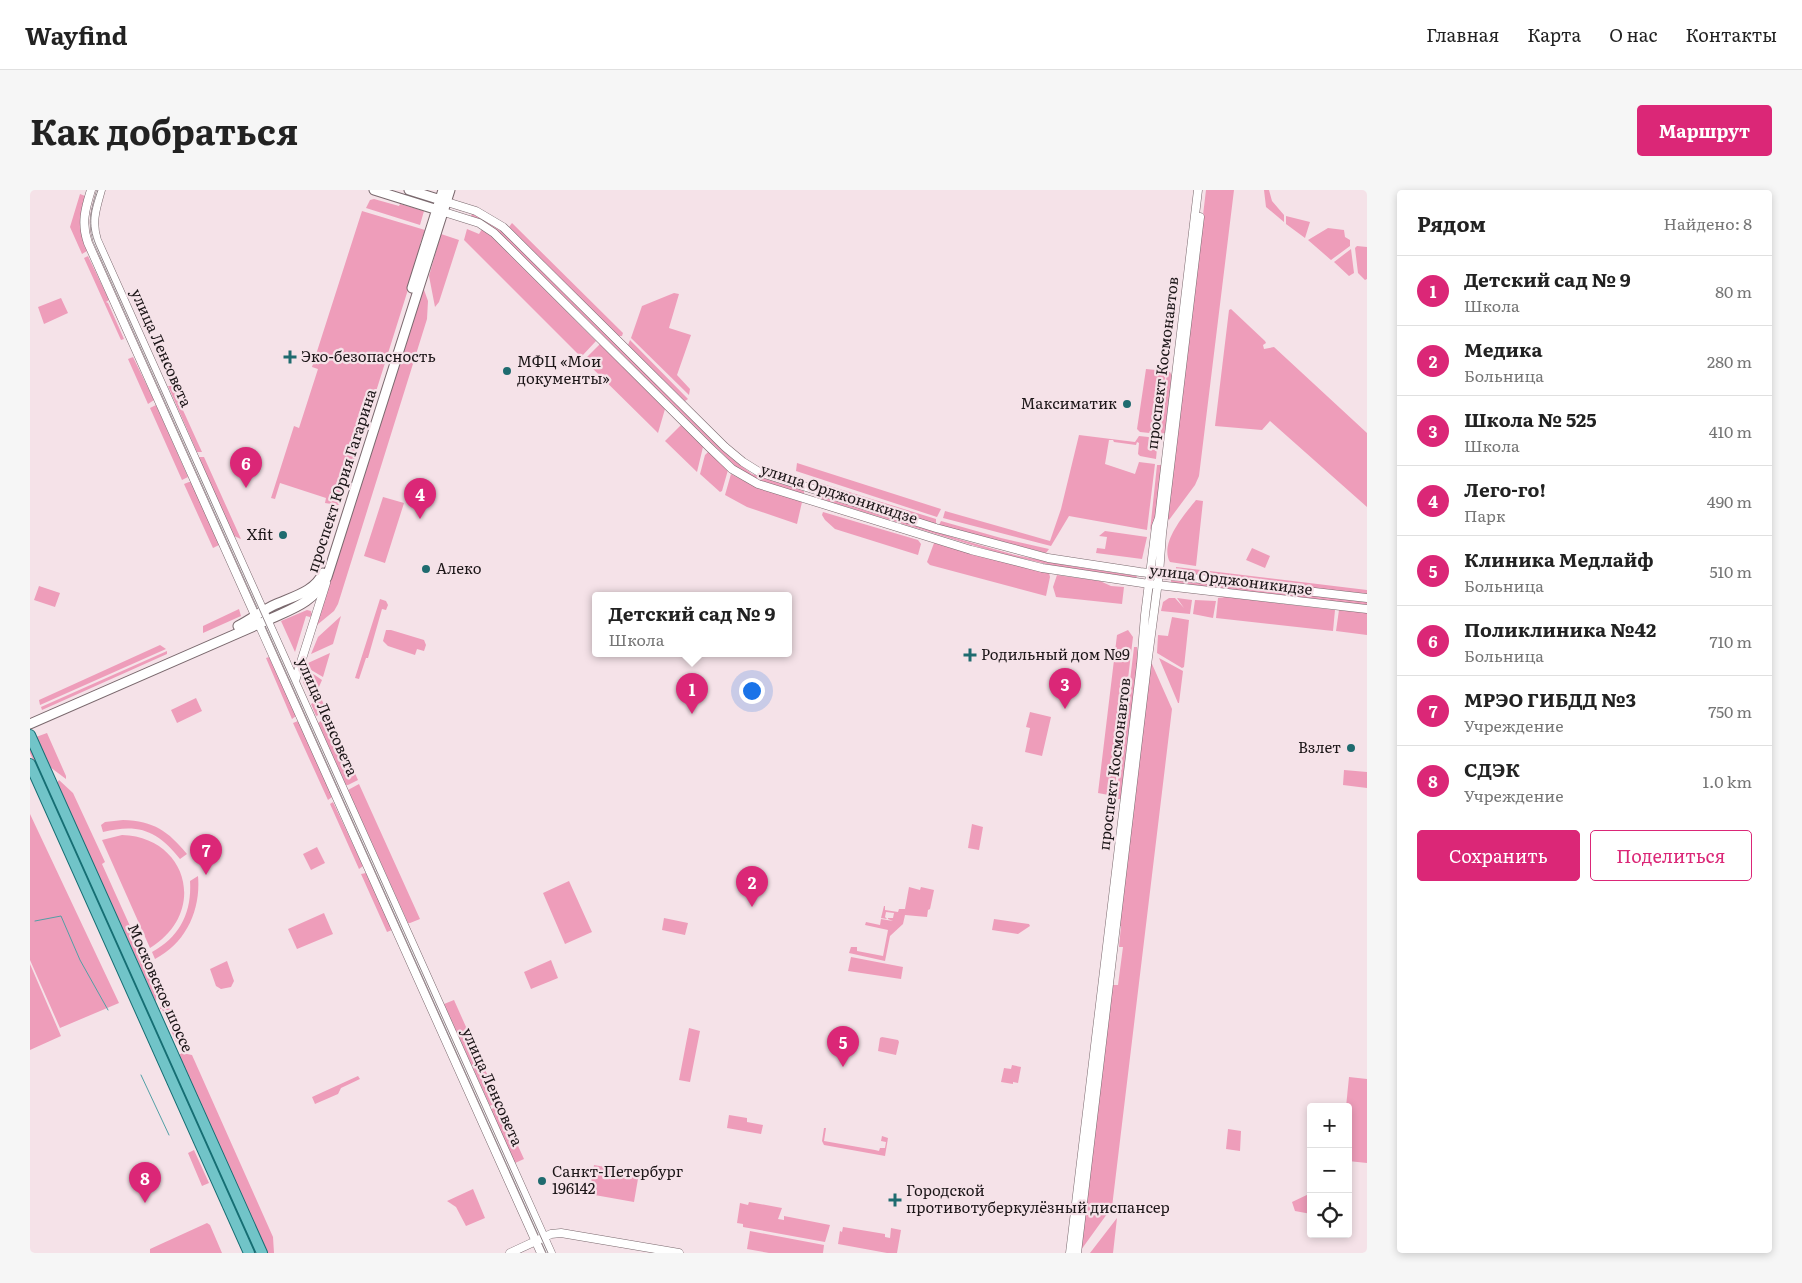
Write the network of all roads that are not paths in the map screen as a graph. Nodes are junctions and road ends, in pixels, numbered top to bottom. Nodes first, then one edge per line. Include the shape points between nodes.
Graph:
1 (91, 190) edge
2 (101, 190) edge
3 (374, 190) edge
4 (409, 190) edge
5 (443, 190) edge
6 (450, 190) edge
7 (1198, 190) edge
8 (1203, 190) edge
9 (443, 201) junction
10 (440, 211) junction
11 (1150, 573) junction
12 (1159, 574) junction
13 (328, 577) junction
14 (1149, 584) junction
15 (1158, 585) junction
16 (1367, 598) edge
17 (1367, 609) edge
18 (266, 615) junction
19 (257, 620) junction
20 (295, 681) junction
21 (286, 685) junction
22 (30, 718) edge
23 (30, 724) edge
24 (30, 735) edge
25 (30, 764) edge
26 (544, 1237) junction
27 (536, 1242) junction
28 (249, 1253) edge
29 (262, 1253) edge
30 (510, 1253) edge
31 (541, 1253) edge
32 (551, 1253) edge
33 (679, 1253) edge
34 (1070, 1253) edge
35 (1077, 1253) edge

1 - 19 street, улица Ленсовета via 84,219 88,244
2 - 18 street, улица Ленсовета via 94,220 97,240
3 - 10 main road, улица Орджоникидзе
4 - 9 main road, улица Орджоникидзе
5 - 9 main road, проспект Юрия Гагарина
6 - 9 main road, проспект Юрия Гагарина
7 - 11 street, проспект Космонавтов
8 - 12 street, проспект Космонавтов
9 - 10 main road, проспект Юрия Гагарина
9 - 11 street, улица Орджоникидзе via 476,211 503,227 725,447 753,469 1010,549 1068,562
10 - 13 main road, проспект Юрия Гагарина
10 - 14 street, улица Орджоникидзе via 479,223 494,233 708,447 732,469 753,482 971,550 1054,570
10 - 18 main road, проспект Юрия Гагарина via 322,575 309,589
11 - 12 street, улица Орджоникидзе
11 - 14 street, проспект Космонавтов
12 - 15 street, проспект Космонавтов
12 - 16 street, улица Орджоникидзе
13 - 18 main road, проспект Юрия Гагарина via 312,597
13 - 20 street
14 - 15 street, улица Орджоникидзе
14 - 34 street, проспект Космонавтов
15 - 17 street, улица Орджоникидзе
15 - 35 street, проспект Космонавтов
18 - 19 main road, проспект Юрия Гагарина
18 - 20 street, улица Ленсовета
19 - 21 street, улица Ленсовета
19 - 22 main road, проспект Юрия Гагарина via 246,622
19 - 23 main road, проспект Юрия Гагарина
20 - 21 street
20 - 26 street, улица Ленсовета
21 - 27 street, улица Ленсовета
24 - 29 main road, Московское шоссе
25 - 28 main road, Московское шоссе
26 - 27 street
26 - 32 street, улица Ленсовета
26 - 33 street via 561,1232
27 - 30 street
27 - 31 street, улица Ленсовета

